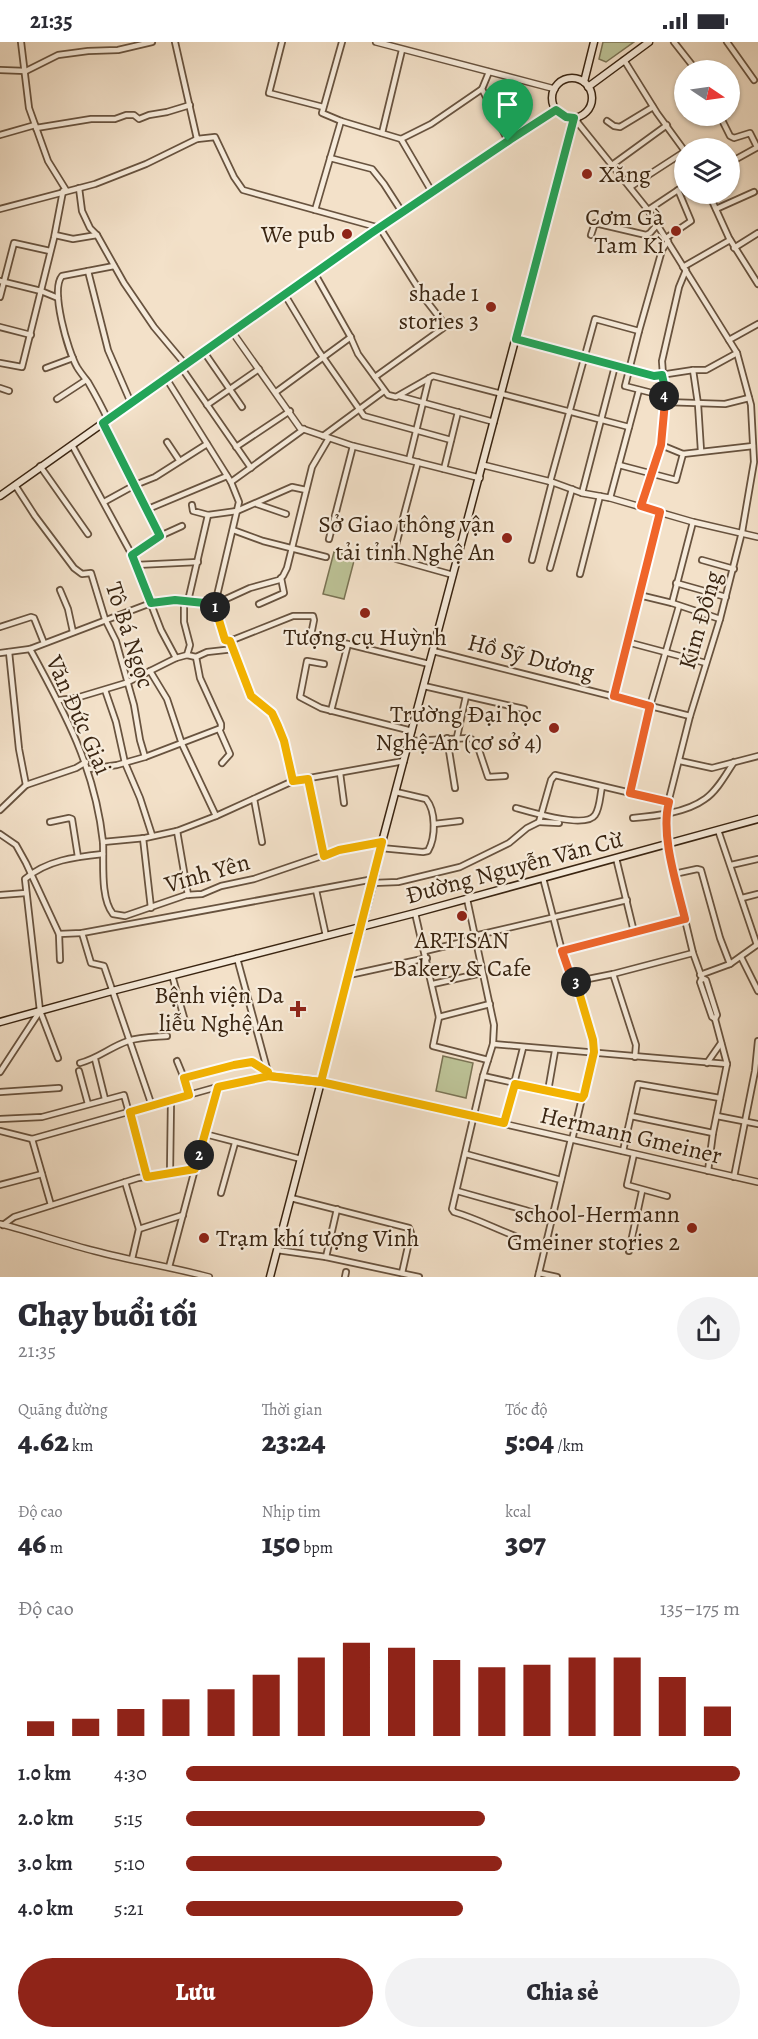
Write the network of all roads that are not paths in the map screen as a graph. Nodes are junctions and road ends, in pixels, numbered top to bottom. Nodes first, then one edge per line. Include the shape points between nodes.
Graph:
1 (21, 42) edge
2 (152, 42) edge
3 (175, 42) edge
4 (282, 42) edge
5 (342, 42) edge
6 (377, 42) edge
7 (594, 42) edge
8 (649, 42) edge
9 (674, 42) edge
10 (727, 42) edge
11 (402, 50) junction
12 (624, 60) junction
13 (688, 60) edge
14 (0, 70) edge
15 (26, 70) junction
16 (489, 72) junction
17 (754, 80) dead end
18 (586, 84) junction
19 (482, 89) junction
20 (555, 89) junction
21 (190, 105) junction
22 (653, 106) junction
23 (323, 107) junction
24 (556, 110) junction
25 (574, 118) junction
26 (341, 121) junction
27 (607, 121) dead end
28 (667, 125) junction
29 (35, 126) junction
30 (725, 126) edge
31 (382, 133) junction
32 (0, 135) edge
33 (676, 138) edge
34 (197, 139) junction
35 (401, 139) junction
36 (508, 141) junction
37 (758, 147) edge
38 (740, 157) edge
39 (330, 158) junction
40 (674, 158) edge
41 (612, 165) junction
42 (80, 188) junction
43 (630, 188) junction
44 (65, 191) junction
45 (432, 192) junction
46 (754, 192) dead end
47 (674, 193) edge
48 (684, 204) edge
49 (714, 204) edge
50 (0, 209) edge
51 (716, 209) junction
52 (315, 210) junction
53 (648, 210) junction
54 (402, 212) junction
55 (657, 225) junction
56 (380, 228) junction
57 (758, 232) edge
58 (55, 235) junction
59 (97, 235) junction
60 (591, 235) dead end
61 (667, 240) junction
62 (730, 240) junction
63 (734, 248) junction
64 (50, 251) junction
65 (114, 266) junction
66 (684, 269) junction
67 (88, 271) junction
68 (315, 274) junction
69 (2, 281) edge
70 (758, 282) edge
71 (41, 291) junction
72 (285, 295) junction
73 (0, 297) edge
74 (58, 298) junction
75 (758, 324) edge
76 (0, 327) edge
77 (639, 331) junction
78 (233, 333) junction
79 (31, 335) junction
80 (351, 337) junction
81 (516, 339) junction
82 (729, 340) junction
83 (204, 352) junction
84 (737, 353) junction
85 (73, 358) junction
86 (324, 358) junction
87 (583, 358) junction
88 (0, 363) edge
89 (183, 366) junction
90 (615, 366) junction
91 (46, 368) dead end
92 (259, 369) junction
93 (629, 369) junction
94 (693, 370) junction
95 (662, 375) junction
96 (375, 377) junction
97 (166, 378) junction
98 (429, 378) junction
99 (86, 380) junction
100 (0, 388) edge
101 (230, 389) junction
102 (639, 390) junction
103 (9, 391) dead end
104 (384, 391) junction
105 (276, 392) junction
106 (502, 394) junction
107 (399, 396) junction
108 (664, 396) junction
109 (749, 398) junction
110 (57, 399) dead end
111 (665, 402) junction
112 (131, 403) junction
113 (423, 403) junction
114 (698, 404) junction
115 (207, 405) junction
116 (242, 407) dead end
117 (358, 410) junction
118 (290, 411) junction
119 (458, 412) junction
120 (569, 412) junction
121 (601, 420) junction
122 (105, 422) junction
123 (494, 422) junction
124 (758, 423) edge
125 (752, 426) junction
126 (629, 428) junction
127 (304, 429) junction
128 (416, 430) junction
129 (326, 437) junction
130 (451, 440) junction
131 (167, 442) dead end
132 (207, 444) junction
133 (72, 445) junction
134 (661, 445) junction
135 (353, 446) junction
136 (753, 446) junction
137 (236, 447) junction
138 (701, 451) junction
139 (683, 454) junction
140 (179, 460) junction
141 (408, 460) junction
142 (756, 461) edge
143 (418, 462) junction
144 (483, 465) junction
145 (619, 465) junction
146 (40, 466) junction
147 (251, 468) junction
148 (444, 469) junction
149 (651, 473) junction
150 (227, 476) junction
151 (480, 478) junction
152 (231, 482) junction
153 (551, 482) junction
154 (15, 485) junction
155 (135, 485) junction
156 (572, 489) junction
157 (306, 490) junction
158 (582, 493) junction
159 (0, 496) edge
160 (600, 496) junction
161 (610, 498) junction
162 (104, 502) junction
163 (256, 504) junction
164 (192, 506) dead end
165 (641, 506) junction
166 (148, 509) junction
167 (237, 512) junction
168 (660, 512) junction
169 (286, 514) dead end
170 (208, 515) junction
171 (693, 522) junction
172 (182, 526) dead end
173 (232, 530) junction
174 (742, 532) junction
175 (88, 534) dead end
176 (160, 536) junction
177 (758, 537) edge
178 (329, 539) dead end
179 (292, 548) junction
180 (132, 555) junction
181 (326, 557) dead end
182 (532, 560) dead end
183 (702, 560) dead end
184 (198, 562) junction
185 (136, 565) junction
186 (550, 568) dead end
187 (734, 569) junction
188 (580, 574) dead end
189 (453, 575) junction
190 (281, 578) junction
191 (676, 583) junction
192 (60, 590) dead end
193 (639, 595) junction
194 (726, 597) junction
195 (188, 601) junction
196 (151, 603) junction
197 (672, 603) junction
198 (214, 604) junction
199 (259, 604) dead end
200 (679, 606) junction
201 (105, 619) junction
202 (720, 619) junction
203 (0, 627) edge
204 (74, 632) junction
205 (230, 641) junction
206 (627, 642) junction
207 (44, 643) junction
208 (348, 644) junction
209 (30, 649) junction
210 (234, 650) junction
211 (433, 651) junction
212 (666, 651) junction
213 (0, 652) edge
214 (9, 652) junction
215 (187, 655) junction
216 (196, 657) junction
217 (176, 658) junction
218 (706, 663) junction
219 (324, 664) dead end
220 (429, 664) junction
221 (150, 671) junction
222 (126, 683) junction
223 (424, 686) junction
224 (105, 690) junction
225 (466, 696) junction
226 (614, 696) junction
227 (59, 700) junction
228 (650, 706) junction
229 (524, 709) dead end
230 (331, 711) junction
231 (690, 716) junction
232 (219, 729) junction
233 (412, 731) junction
234 (457, 737) junction
235 (447, 738) junction
236 (409, 741) junction
237 (182, 744) junction
238 (758, 756) edge
239 (145, 757) junction
240 (680, 760) junction
241 (404, 761) junction
242 (86, 762) junction
243 (734, 762) junction
244 (125, 763) junction
245 (222, 763) dead end
246 (89, 769) junction
247 (340, 773) junction
248 (505, 776) dead end
249 (308, 779) junction
250 (293, 781) junction
251 (26, 785) junction
252 (602, 787) junction
253 (455, 789) dead end
254 (396, 792) junction
255 (630, 793) junction
256 (254, 799) junction
257 (669, 802) junction
258 (344, 803) dead end
259 (516, 808) dead end
260 (0, 810) edge
261 (542, 815) junction
262 (665, 815) junction
263 (216, 816) junction
264 (633, 818) dead end
265 (758, 819) edge
266 (460, 821) dead end
267 (50, 822) dead end
268 (539, 822) junction
269 (559, 823) dead end
270 (434, 824) junction
271 (718, 830) junction
272 (177, 831) junction
273 (0, 834) edge
274 (152, 835) junction
275 (143, 838) junction
276 (103, 842) junction
277 (262, 842) dead end
278 (669, 844) junction
279 (381, 845) junction
280 (104, 854) junction
281 (324, 856) junction
282 (78, 857) junction
283 (616, 858) junction
284 (758, 859) edge
285 (731, 866) junction
286 (31, 873) junction
287 (674, 874) junction
288 (543, 878) junction
289 (374, 881) junction
290 (316, 890) junction
291 (26, 893) junction
292 (758, 894) edge
293 (0, 895) edge
294 (188, 895) junction
295 (742, 898) junction
296 (467, 899) junction
297 (627, 900) junction
298 (151, 908) junction
299 (415, 913) junction
300 (554, 916) junction
301 (685, 919) junction
302 (361, 926) junction
303 (634, 932) junction
304 (82, 933) junction
305 (59, 934) junction
306 (326, 936) junction
307 (474, 938) junction
308 (757, 945) edge
309 (425, 951) junction
310 (562, 951) junction
311 (693, 953) junction
312 (741, 957) junction
313 (237, 958) junction
314 (427, 958) junction
315 (60, 960) dead end
316 (730, 964) junction
317 (482, 973) junction
318 (613, 974) junction
319 (172, 975) junction
320 (349, 975) junction
321 (701, 976) junction
322 (576, 982) junction
323 (433, 984) junction
324 (112, 991) junction
325 (758, 991) edge
326 (490, 1005) junction
327 (40, 1011) junction
328 (439, 1017) junction
329 (185, 1021) dead end
330 (0, 1022) edge
331 (167, 1036) dead end
332 (130, 1041) junction
333 (758, 1041) edge
334 (721, 1042) junction
335 (493, 1044) junction
336 (523, 1048) junction
337 (555, 1051) junction
338 (594, 1052) junction
339 (635, 1057) junction
340 (58, 1058) dead end
341 (95, 1059) junction
342 (488, 1060) junction
343 (177, 1061) dead end
344 (80, 1063) dead end
345 (707, 1063) junction
346 (727, 1064) junction
347 (79, 1071) dead end
348 (0, 1072) edge
349 (268, 1074) junction
350 (483, 1076) junction
351 (184, 1078) junction
352 (321, 1082) junction
353 (515, 1084) junction
354 (218, 1087) junction
355 (59, 1088) dead end
356 (548, 1091) junction
357 (0, 1092) edge
358 (189, 1095) junction
359 (582, 1098) junction
360 (720, 1098) junction
361 (105, 1099) junction
362 (171, 1100) junction
363 (88, 1104) junction
364 (152, 1106) junction
365 (130, 1112) junction
366 (475, 1116) junction
367 (631, 1116) junction
368 (717, 1116) junction
369 (0, 1119) edge
370 (745, 1121) junction
371 (504, 1123) junction
372 (758, 1124) edge
373 (0, 1131) edge
374 (713, 1133) junction
375 (206, 1134) junction
376 (32, 1139) junction
377 (572, 1139) junction
378 (235, 1143) junction
379 (623, 1151) junction
380 (466, 1154) junction
381 (634, 1154) junction
382 (301, 1159) junction
383 (195, 1169) junction
384 (708, 1171) junction
385 (170, 1173) junction
386 (42, 1174) junction
387 (147, 1177) junction
388 (734, 1177) junction
389 (561, 1180) junction
390 (125, 1182) junction
391 (758, 1182) edge
392 (0, 1185) edge
393 (457, 1191) junction
394 (642, 1191) junction
395 (222, 1192) dead end
396 (667, 1196) dead end
397 (291, 1198) junction
398 (51, 1205) junction
399 (338, 1209) junction
400 (183, 1215) junction
401 (552, 1219) junction
402 (1, 1225) edge
403 (139, 1229) junction
404 (515, 1236) dead end
405 (277, 1250) junction
406 (628, 1251) dead end
407 (326, 1257) junction
408 (132, 1259) junction
409 (169, 1266) junction
410 (402, 1273) junction
411 (539, 1275) edge
412 (209, 1277) edge
413 (270, 1277) edge
414 (419, 1277) edge
415 (556, 1277) edge

1 - 15 street
2 - 15 street via 118,50 58,55
3 - 21 street
4 - 23 street via 269,93
5 - 23 street
6 - 11 street
7 - 18 main road
8 - 12 main road
9 - 13 street
10 - 17 street
11 - 16 street
11 - 31 street
12 - 18 main road
12 - 22 street
14 - 15 street
15 - 29 street via 29,108
16 - 19 street
16 - 20 street
18 - 20 main road via 575,78 567,79
18 - 25 main road via 591,105 582,116
19 - 35 street
19 - 36 street
20 - 24 main road via 552,96
21 - 29 street via 139,119 126,115
21 - 34 street
22 - 27 street via 620,127
22 - 28 street
23 - 26 street via 321,113
24 - 25 main road
24 - 36 main road
25 - 41 street, Kim Đồng
25 - 81 main road
26 - 31 street
26 - 39 street
28 - 33 street
28 - 41 street
29 - 32 street
29 - 44 street
30 - 37 street via 734,138 750,133
31 - 35 street
34 - 42 street via 146,164
34 - 52 street via 215,137 243,190
35 - 45 street
36 - 45 main road
37 - 38 street
39 - 52 street
39 - 54 street via 372,170
40 - 43 street
41 - 43 street, Kim Đồng
42 - 44 street
42 - 59 street via 82,211
43 - 53 street, Kim Đồng
44 - 50 street
44 - 58 street
45 - 54 main road
46 - 51 street
47 - 53 street
48 - 61 street via 691,221
49 - 51 street
51 - 62 street
52 - 56 street
53 - 55 street, Kim Đồng
54 - 56 main road
55 - 60 street via 646,235 595,223
55 - 61 street, Kim Đồng
56 - 68 main road
56 - 96 street via 446,326
57 - 63 street
58 - 59 street via 73,239
58 - 64 street
59 - 65 street
61 - 66 street, Kim Đồng
61 - 77 street
62 - 63 street
62 - 66 street
63 - 70 street
64 - 69 street via 14,243
64 - 71 street
65 - 67 street
65 - 89 street
66 - 82 street, Kim Đồng
66 - 95 street
67 - 74 street via 62,276
67 - 112 street via 108,350
68 - 72 main road
68 - 80 street
69 - 71 street
69 - 73 street
71 - 74 street
71 - 79 street
72 - 78 main road
72 - 86 street
74 - 85 street
75 - 82 street
76 - 79 street
77 - 87 street via 595,319
77 - 93 street
78 - 83 main road
78 - 92 street
79 - 88 street via 22,367
80 - 86 street
80 - 96 street
81 - 87 street
81 - 106 main road
82 - 84 street, Kim Đồng
83 - 89 main road
83 - 101 street
84 - 94 street via 706,370
84 - 109 street, Kim Đồng
85 - 91 street
85 - 99 street
86 - 105 street
86 - 117 street
87 - 90 street
87 - 120 street
89 - 97 main road
89 - 115 street
90 - 93 street
90 - 121 street
92 - 101 street
92 - 105 street
93 - 95 street
93 - 102 street via 625,386
94 - 95 street
94 - 114 street
95 - 108 street
96 - 104 street
97 - 112 main road
97 - 132 street
98 - 106 street
98 - 107 street
98 - 113 street
99 - 110 street
99 - 122 street
100 - 103 street
101 - 115 street
101 - 116 street
102 - 108 street
102 - 126 street
104 - 107 street
104 - 117 street
105 - 118 street
106 - 120 street
106 - 123 main road
107 - 113 street
108 - 111 street
109 - 114 street via 725,404
109 - 125 street, Kim Đồng
111 - 114 street
111 - 134 street
112 - 122 main road
113 - 119 street
113 - 128 street
114 - 138 street
115 - 137 street
117 - 128 street via 364,416
117 - 129 street
118 - 127 street
118 - 137 street
119 - 123 street
119 - 130 street
120 - 121 street
120 - 153 street
121 - 126 street
121 - 158 street
122 - 133 main road
122 - 155 street
123 - 144 main road
124 - 125 street
125 - 136 street, Kim Đồng
126 - 145 street
127 - 129 street
127 - 147 street
128 - 130 street
128 - 141 street
129 - 135 street
129 - 157 street
130 - 148 street
131 - 140 street
132 - 140 street
132 - 150 street
133 - 146 main road
133 - 162 street
134 - 139 street
134 - 149 street
135 - 141 street
135 - 178 street
136 - 138 street
136 - 142 street, Kim Đồng
137 - 147 street
138 - 139 street
139 - 149 street via 676,480
140 - 155 street
141 - 143 street
142 - 174 street, Kim Đồng
143 - 148 street
143 - 189 street via 393,556
144 - 151 main road
144 - 153 street
145 - 149 street
145 - 161 street
146 - 154 main road
146 - 175 street
147 - 152 street
148 - 151 street
149 - 165 street
150 - 152 street
150 - 166 street
151 - 189 main road
152 - 167 street via 239,502
153 - 156 street
153 - 182 street
154 - 159 main road
154 - 201 street, Tô Bá Ngọc via 74,568 82,574 91,573
155 - 162 street
155 - 166 street
156 - 158 street
156 - 186 street
157 - 163 street via 292,487
157 - 179 street
158 - 160 street
160 - 161 street
160 - 188 street
161 - 165 street
162 - 180 street
163 - 167 street
163 - 169 street
164 - 170 street via 193,511
165 - 168 street
166 - 176 street
167 - 170 street
167 - 173 street
168 - 171 street
168 - 193 street
170 - 184 street
171 - 174 street
171 - 191 street
172 - 176 street
173 - 179 street
173 - 198 street
174 - 177 street
174 - 187 street, Kim Đồng
176 - 180 street
179 - 181 street
179 - 190 street
180 - 185 street
183 - 187 street
184 - 185 street
184 - 195 street
185 - 196 street
187 - 194 street, Kim Đồng
189 - 211 main road
190 - 198 street
190 - 199 street via 284,593
191 - 194 street
191 - 197 street
192 - 204 street
193 - 197 street
193 - 206 street
194 - 202 street, Kim Đồng
195 - 196 street
195 - 198 street
195 - 215 street via 184,606 190,645
196 - 201 street
196 - 217 street
197 - 200 street
198 - 205 street via 225,640
200 - 202 street
200 - 212 street
201 - 204 street
201 - 222 street, Tô Bá Ngọc via 116,641
202 - 218 street, Kim Đồng
203 - 207 street via 32,617
204 - 207 street
205 - 208 street via 292,616 313,616 310,635
205 - 210 street
206 - 212 street
206 - 226 street
207 - 209 street
208 - 220 street
208 - 230 street
209 - 214 street
209 - 227 street, Văn Đức Giai
210 - 216 street
210 - 250 street via 251,696 272,713 278,726
211 - 220 main road
211 - 226 street, Hồ Sỹ Dương
212 - 218 street
212 - 228 street
213 - 214 street
214 - 251 street
215 - 216 street
215 - 217 street
216 - 232 street via 200,678 221,724
217 - 221 street
218 - 231 street, Kim Đồng
219 - 230 street via 307,661 299,695
220 - 223 main road
221 - 222 street
221 - 237 street via 167,699
222 - 224 street
222 - 239 street, Tô Bá Ngọc
223 - 225 street
223 - 233 main road
224 - 227 street
224 - 244 street
225 - 229 street
225 - 234 street
226 - 228 street, Hồ Sỹ Dương
227 - 242 street, Văn Đức Giai
228 - 231 street, Hồ Sỹ Dương
228 - 255 street
230 - 233 street
231 - 240 street, Kim Đồng
232 - 237 street
232 - 245 street via 230,754
233 - 236 main road
234 - 235 street
234 - 248 street via 477,743 488,777
235 - 236 street
235 - 253 street
236 - 241 main road
237 - 239 street
237 - 263 street
238 - 243 street
239 - 244 street
240 - 243 street via 708,768
240 - 257 street, Kim Đồng
241 - 247 street
241 - 254 main road
242 - 246 street, Văn Đức Giai
242 - 251 street
243 - 262 street via 705,799
244 - 246 street
244 - 274 street
246 - 276 street, Văn Đức Giai
247 - 249 street
247 - 258 street
249 - 250 street
249 - 281 street
250 - 256 street
251 - 260 street
252 - 255 street
252 - 261 street via 593,817 567,821
252 - 261 street via 555,776
254 - 270 street via 428,800
254 - 279 main road
255 - 257 street
256 - 263 street
256 - 277 street
257 - 262 street, Kim Đồng
259 - 261 street
261 - 268 street
262 - 264 street
262 - 278 street, Kim Đồng
263 - 272 street
265 - 271 main road, Đường Nguyễn Văn Cừ
266 - 270 street
267 - 282 street via 72,819
268 - 269 street
268 - 289 street via 512,842 460,867 398,882
270 - 279 street, Vĩnh Yên via 427,851
271 - 278 main road, Đường Nguyễn Văn Cừ
271 - 285 street
272 - 274 street
272 - 294 street
273 - 286 street via 16,845
274 - 275 street
275 - 276 street
275 - 298 street
276 - 280 street, Vĩnh Yên
278 - 283 main road, Đường Nguyễn Văn Cừ
278 - 287 street, Kim Đồng
279 - 281 street, Vĩnh Yên via 339,850
279 - 289 main road
280 - 282 street
280 - 298 street, Vĩnh Yên via 109,910 125,916
281 - 294 street, Vĩnh Yên
282 - 286 street via 62,859
283 - 288 main road, Đường Nguyễn Văn Cừ
283 - 297 street
284 - 285 street
285 - 295 street
286 - 291 street via 25,879
286 - 305 street
287 - 301 street, Kim Đồng
287 - 316 street via 701,870
288 - 296 main road, Đường Nguyễn Văn Cừ
288 - 300 street
289 - 290 street
289 - 302 main road
290 - 304 street
290 - 306 street
291 - 293 street
291 - 327 street
292 - 295 street
294 - 298 street, Vĩnh Yên
295 - 308 street
296 - 299 main road, Đường Nguyễn Văn Cừ
296 - 307 street
297 - 300 street
297 - 303 street
299 - 302 main road, Đường Nguyễn Văn Cừ
299 - 309 street
300 - 307 street
300 - 310 street
301 - 303 street
301 - 311 street, Kim Đồng
302 - 306 main road, Đường Nguyễn Văn Cừ
302 - 320 main road
303 - 310 street
304 - 305 street
304 - 324 street via 91,963 104,966
305 - 315 street
306 - 313 main road, Đường Nguyễn Văn Cừ
307 - 309 street
307 - 317 street
308 - 312 street
309 - 314 street
310 - 322 street
311 - 318 street
311 - 321 street, Kim Đồng
312 - 316 street
312 - 325 street
313 - 319 main road, Đường Nguyễn Văn Cừ
313 - 349 street
314 - 320 street
314 - 323 street
316 - 321 street
317 - 323 street
317 - 326 street
318 - 322 street
318 - 339 street via 636,1045
319 - 324 main road, Đường Nguyễn Văn Cừ
319 - 329 street
320 - 352 main road
321 - 334 street, Kim Đồng via 706,980 707,994 717,1015
322 - 338 street
323 - 328 street
324 - 327 main road, Đường Nguyễn Văn Cừ
324 - 332 street
326 - 328 street
326 - 335 street
327 - 330 main road, Đường Nguyễn Văn Cừ
327 - 340 street
327 - 348 street
328 - 342 street via 433,1046
331 - 332 street
332 - 341 street
332 - 364 street
333 - 370 street
334 - 345 street
334 - 346 street
335 - 336 street
335 - 342 street
336 - 337 street
336 - 353 street
337 - 338 street
337 - 356 street
338 - 339 street
338 - 359 street
339 - 345 street
341 - 344 street
341 - 361 street
342 - 350 street
343 - 351 street
345 - 346 street
346 - 360 street
347 - 363 street
349 - 351 street via 252,1062
349 - 352 street
349 - 354 street
350 - 353 street
350 - 366 street
351 - 358 street
352 - 366 street, Hermann Gmeiner
352 - 382 main road
353 - 356 street
353 - 371 street
354 - 358 street
354 - 375 street
355 - 357 street
356 - 359 street
358 - 362 street
359 - 377 street
360 - 367 street via 639,1084
360 - 368 street
361 - 363 street
361 - 365 street via 124,1095
362 - 364 street
362 - 385 street
363 - 369 street via 42,1117
364 - 365 street
365 - 376 street
365 - 387 street
366 - 371 street, Hermann Gmeiner
366 - 380 street
367 - 374 street
367 - 379 street
368 - 370 street
368 - 374 street
370 - 372 street
370 - 388 street
371 - 377 street, Hermann Gmeiner
373 - 376 street
374 - 384 street
375 - 378 street
375 - 383 street
376 - 386 street
377 - 379 street, Hermann Gmeiner
377 - 389 street
378 - 382 street
378 - 395 street
379 - 381 street, Hermann Gmeiner
380 - 389 street
380 - 393 street
381 - 384 street, Hermann Gmeiner
381 - 394 street via 626,1184
382 - 397 main road
383 - 385 street
383 - 400 street
384 - 388 street, Hermann Gmeiner
385 - 387 street
386 - 392 street
386 - 398 street
387 - 390 street
388 - 391 street, Hermann Gmeiner
389 - 401 street
390 - 398 street
390 - 403 street
393 - 401 street
393 - 404 street via 454,1212
394 - 396 street
394 - 406 street
397 - 399 street
397 - 405 main road
398 - 402 street
399 - 407 street
399 - 410 street via 410,1230
400 - 403 street
400 - 409 street
401 - 411 street
402 - 408 street
403 - 408 street
405 - 407 street
405 - 413 main road
407 - 410 street
408 - 409 street
409 - 412 street
410 - 414 street
411 - 415 street

